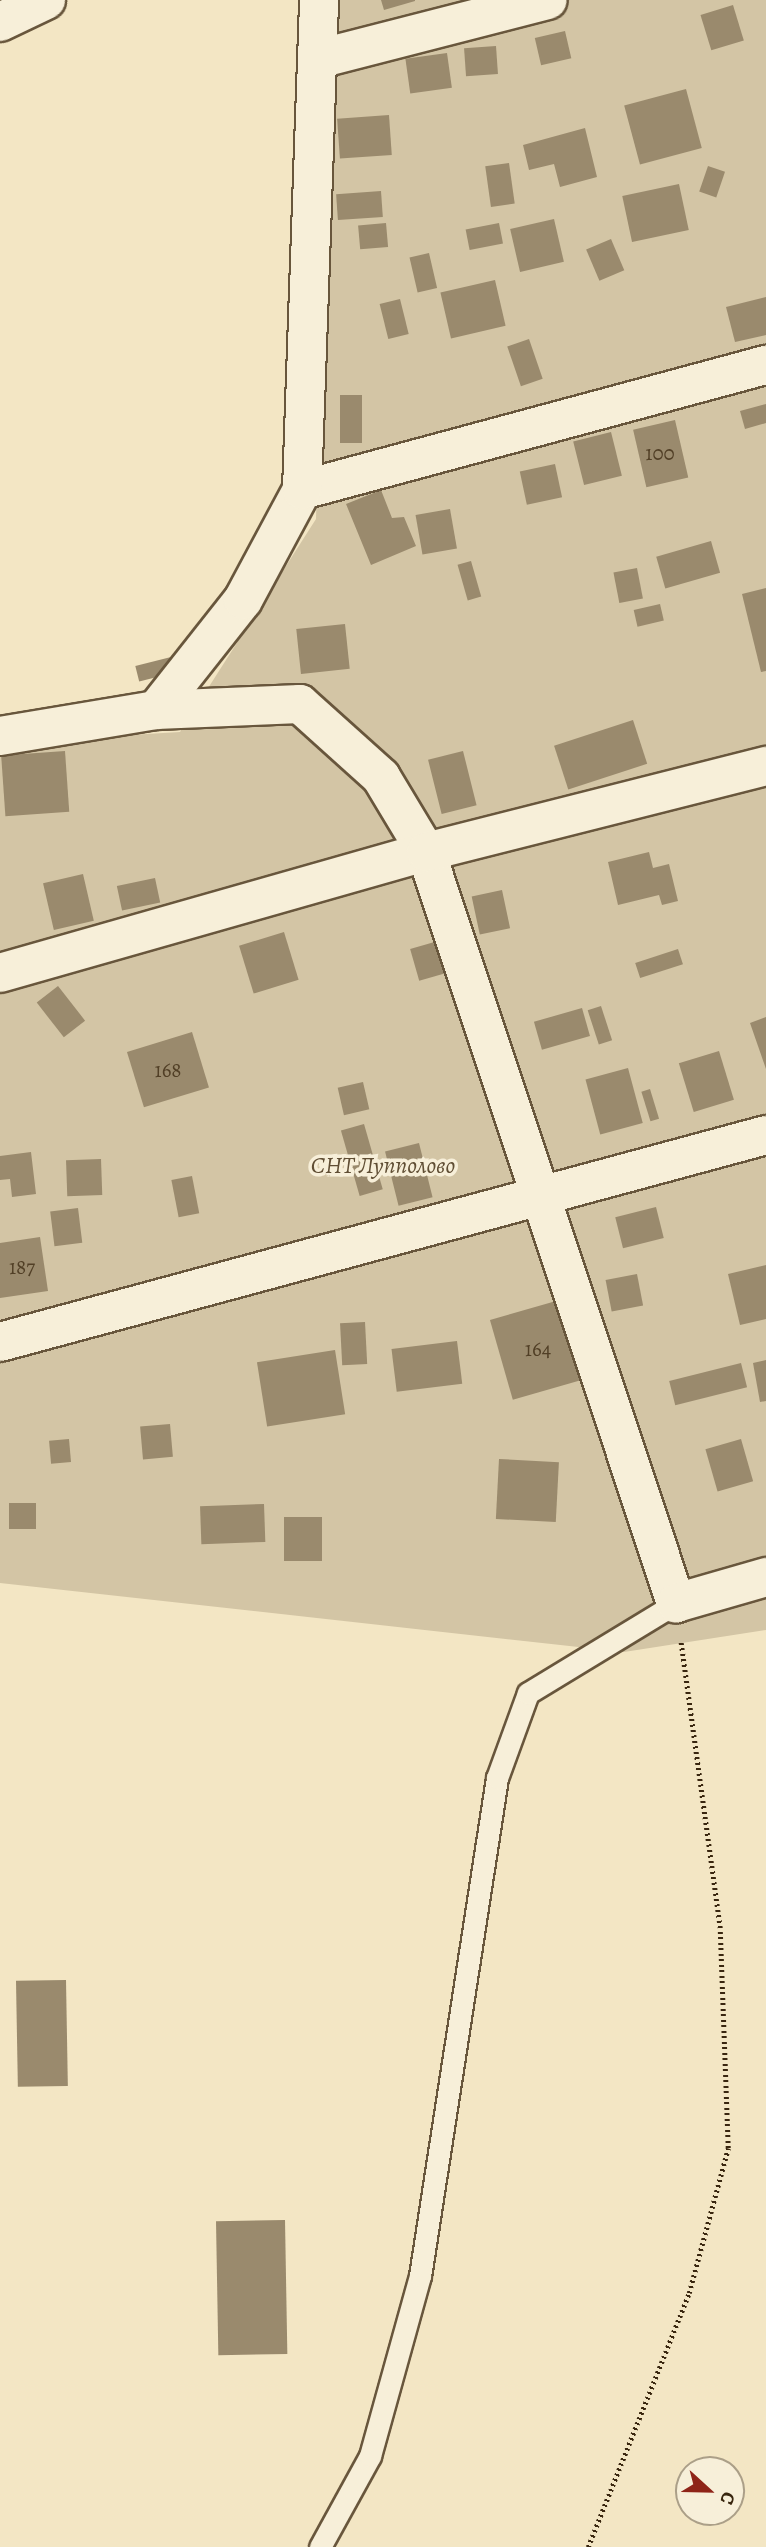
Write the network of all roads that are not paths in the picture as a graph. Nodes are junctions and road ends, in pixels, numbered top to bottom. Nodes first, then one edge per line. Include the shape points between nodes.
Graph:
1 (46, 0) edge
2 (319, 0) edge
3 (548, 0) edge
4 (0, 22) edge
5 (318, 59) junction
6 (766, 365) edge
7 (302, 489) junction
8 (156, 710) junction
9 (0, 736) edge
10 (766, 766) edge
11 (426, 852) junction
12 (0, 973) edge
13 (766, 1135) edge
14 (540, 1194) junction
15 (0, 1342) edge
16 (766, 1577) edge
17 (676, 1603) junction
18 (320, 2547) edge

1 - 4 street
2 - 5 street
3 - 5 street
5 - 7 street
6 - 7 street
7 - 8 street via 243,600
8 - 9 street
8 - 11 street via 300,704 381,777
10 - 11 street
11 - 12 street
11 - 14 street
13 - 14 street
14 - 15 street
14 - 17 street
16 - 17 street
17 - 18 lane via 528,1693 497,1778 421,2276 370,2456

